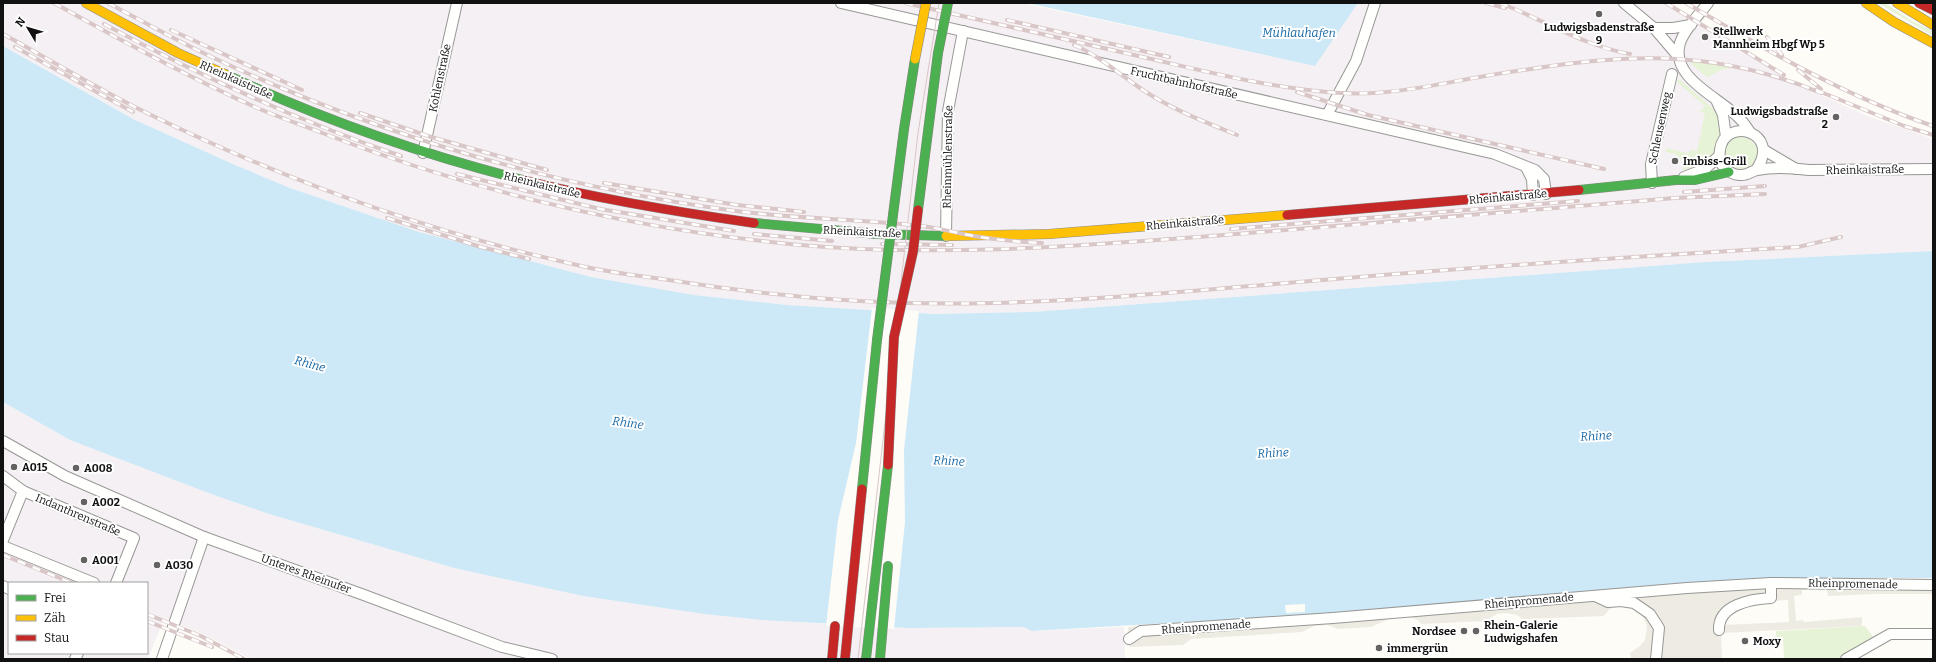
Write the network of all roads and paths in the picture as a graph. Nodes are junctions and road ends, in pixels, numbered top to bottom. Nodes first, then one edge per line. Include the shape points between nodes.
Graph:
1 (86, 3) edge
2 (457, 3) edge
3 (841, 3) edge
4 (926, 3) edge
5 (948, 3) edge
6 (1375, 3) edge
7 (1624, 3) edge
8 (1708, 3) edge
9 (1866, 3) edge
10 (1897, 3) edge
11 (1919, 3) edge
12 (1933, 10) edge
13 (1691, 25) junction
14 (1933, 25) edge
15 (1654, 28) junction
16 (963, 31) junction
17 (1933, 43) edge
18 (1921, 48) dead end
19 (1933, 48) edge
20 (1678, 56) junction
21 (1672, 74) dead end
22 (1716, 100) junction
23 (1327, 115) junction
24 (1750, 132) junction
25 (1726, 137) junction
26 (1764, 150) junction
27 (423, 153) junction
28 (1719, 156) junction
29 (1526, 167) junction
30 (1796, 169) junction
31 (1933, 169) edge
32 (1756, 170) junction
33 (1729, 172) junction
34 (1676, 180) junction
35 (1652, 183) junction
36 (1546, 194) junction
37 (1533, 195) junction
38 (946, 236) junction
39 (3, 441) edge
40 (865, 471) junction
41 (3, 476) edge
42 (23, 491) junction
43 (883, 510) junction
44 (850, 517) dead end
45 (890, 531) dead end
46 (204, 537) junction
47 (3, 540) edge
48 (3, 546) edge
49 (889, 558) dead end
50 (92, 582) edge
51 (116, 582) edge
52 (1771, 583) junction
53 (1933, 585) edge
54 (1594, 596) junction
55 (836, 620) dead end
56 (1719, 630) dead end
57 (1933, 634) edge
58 (1129, 639) dead end
59 (162, 659) edge
60 (552, 659) edge
61 (832, 659) edge
62 (845, 659) edge
63 (866, 659) edge
64 (880, 659) edge
65 (1656, 659) edge
66 (1846, 659) edge

1 - 27 main road, Rheinkaistraße via 127,27 228,77 314,114
2 - 27 street, Kohlenstraße
3 - 16 street, Fruchtbahnhofstraße
4 - 40 main road, bridge via 910,82 872,380
5 - 43 main road, bridge via 938,53 913,252 894,337 888,465
6 - 23 street via 1356,62
7 - 15 street
8 - 13 street
9 - 17 main road
10 - 14 main road
11 - 12 main road
13 - 15 street
13 - 20 street via 1682,38
15 - 20 street
16 - 23 street, Fruchtbahnhofstraße
16 - 38 street, Rheinmühlenstraße via 948,111
18 - 19 main road
20 - 22 street via 1683,71
21 - 35 street, Schleusenweg via 1651,164
22 - 24 street via 1741,120
22 - 25 street via 1723,115
23 - 29 street, Fruchtbahnhofstraße via 1495,154
24 - 25 street via 1733,132
24 - 26 street
25 - 28 street via 1720,146
26 - 30 street, Rheinkaistraße
26 - 32 street via 1762,161
27 - 38 main road, Rheinkaistraße via 552,189 687,215 791,228
28 - 33 street via 1722,165
28 - 34 street, Rheinkaistraße via 1705,169
29 - 36 street, Fruchtbahnhofstraße via 1535,170 1544,179
29 - 37 street via 1532,179
30 - 31 street, Rheinkaistraße
30 - 32 street, Rheinkaistraße
32 - 33 street via 1748,175 1738,176
33 - 34 main road, Rheinkaistraße via 1695,180
34 - 35 main road, Rheinkaistraße
35 - 36 main road, Rheinkaistraße
36 - 37 main road, Rheinkaistraße
37 - 38 main road, Rheinkaistraße via 1049,234
39 - 46 street, Unteres Rheinufer via 65,476
40 - 44 main road via 855,492
40 - 62 main road
41 - 42 street, Indanthrenstraße
42 - 47 street
42 - 51 street, Indanthrenstraße via 134,538
43 - 45 main road via 890,518
43 - 63 main road
46 - 59 street
46 - 60 street, Unteres Rheinufer via 502,647
48 - 50 street
49 - 64 main road
52 - 53 street, Rheinpromenade
52 - 54 street, Rheinpromenade
52 - 56 street via 1771,598 1752,600 1734,606 1723,618
54 - 58 street, Rheinpromenade via 1141,631
54 - 65 street via 1608,602 1634,603 1650,614 1659,628
55 - 61 main road
57 - 66 street via 1890,634

